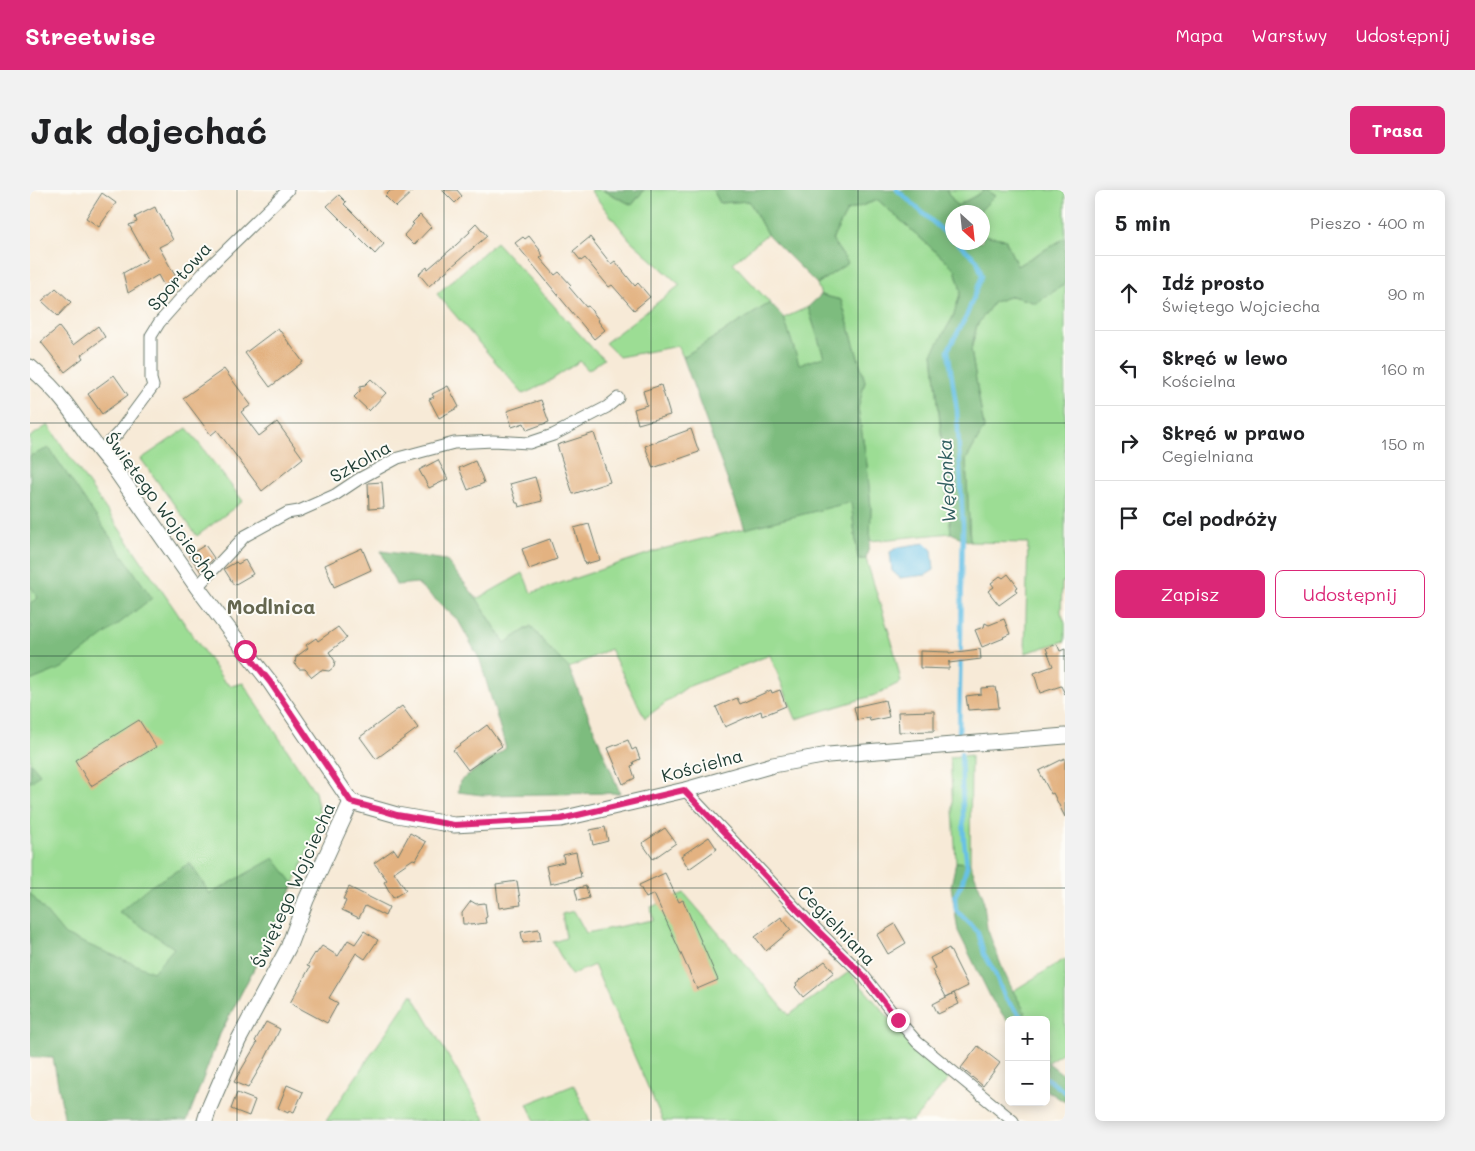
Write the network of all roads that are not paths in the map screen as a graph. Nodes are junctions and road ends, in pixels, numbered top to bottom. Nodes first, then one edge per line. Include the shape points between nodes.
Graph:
1 (288, 190) edge
2 (30, 367) edge
3 (618, 398) dead end
4 (100, 452) junction
5 (197, 587) junction
6 (1065, 736) edge
7 (684, 790) junction
8 (351, 802) junction
9 (205, 1121) edge
10 (1013, 1121) edge

1 - 4 street, Sportowa via 206,270 159,323 151,336 153,386
2 - 4 street, Świętego Wojciecha via 64,402
3 - 5 street, Szkolna via 607,408 553,435 529,442 454,443 398,458 335,494 245,536
4 - 5 street, Świętego Wojciecha
5 - 8 street, Świętego Wojciecha via 270,682
6 - 7 street, Kościelna via 828,755 773,765
7 - 8 street, Kościelna via 561,819 454,825 397,815
7 - 10 street, Cegielniana via 863,975 917,1042
8 - 9 street, Świętego Wojciecha via 288,948 238,1041

